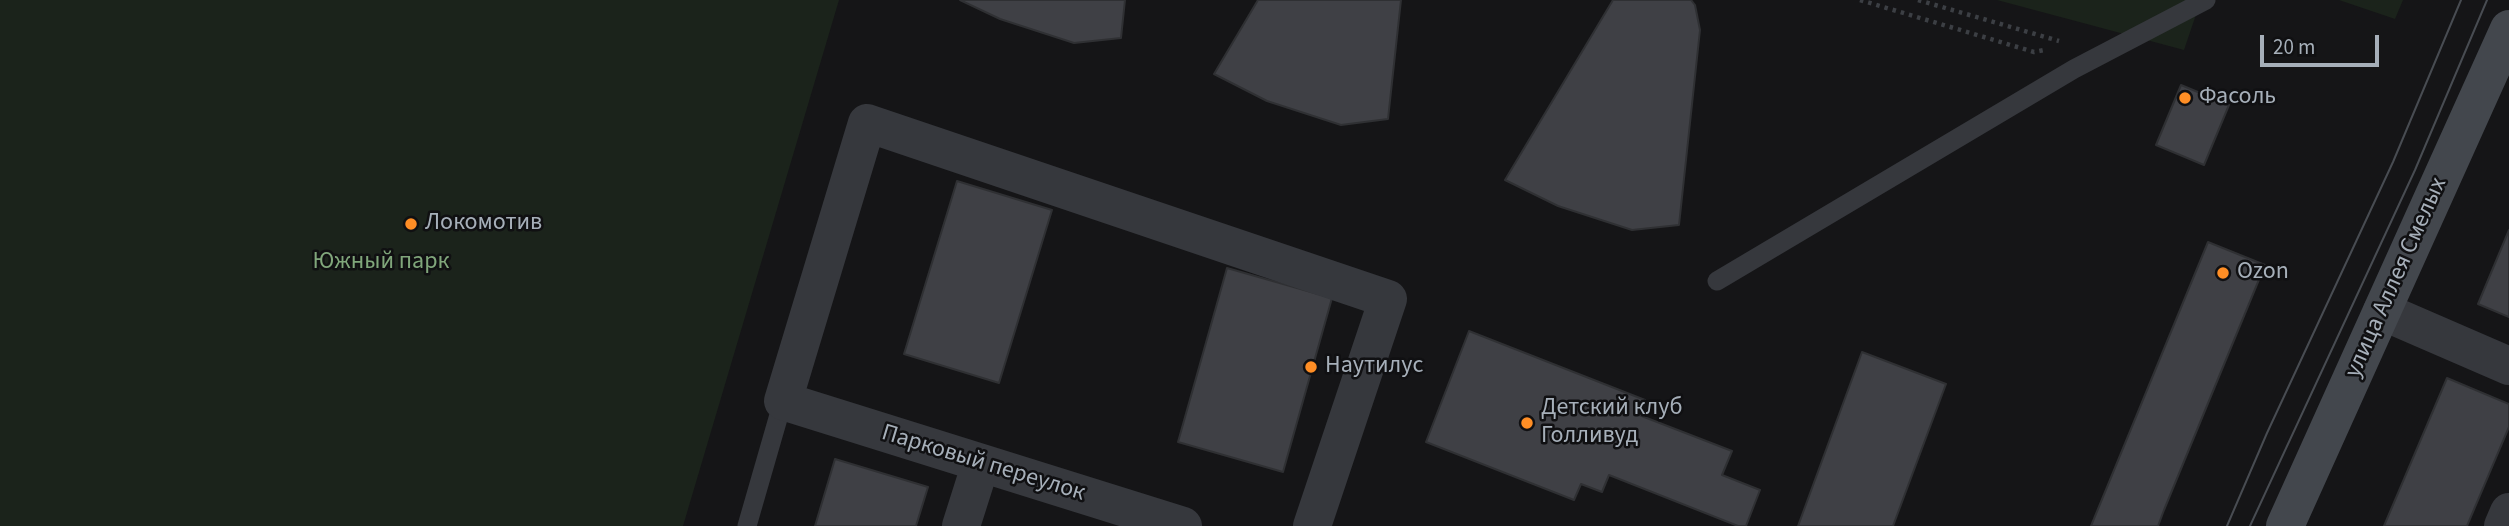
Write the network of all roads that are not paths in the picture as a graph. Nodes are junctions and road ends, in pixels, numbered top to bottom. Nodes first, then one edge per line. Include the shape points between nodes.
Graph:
1 (2206, 0) edge
2 (2509, 29) edge
3 (1717, 281) dead end
4 (2382, 312) junction
5 (2509, 366) edge
6 (783, 401) junction
7 (981, 463) junction
8 (2509, 512) edge
9 (747, 526) edge
10 (961, 526) edge
11 (1183, 526) edge
12 (1312, 526) edge
13 (2285, 526) edge
14 (2503, 526) edge

1 - 3 lane via 2074,69
2 - 4 main road, улица Аллея Смелых
4 - 5 street
4 - 13 main road, улица Аллея Смелых
6 - 7 street, Парковый переулок
6 - 9 lane
6 - 12 street via 867,123 1388,299
7 - 10 street
7 - 11 street, Парковый переулок
8 - 14 street

